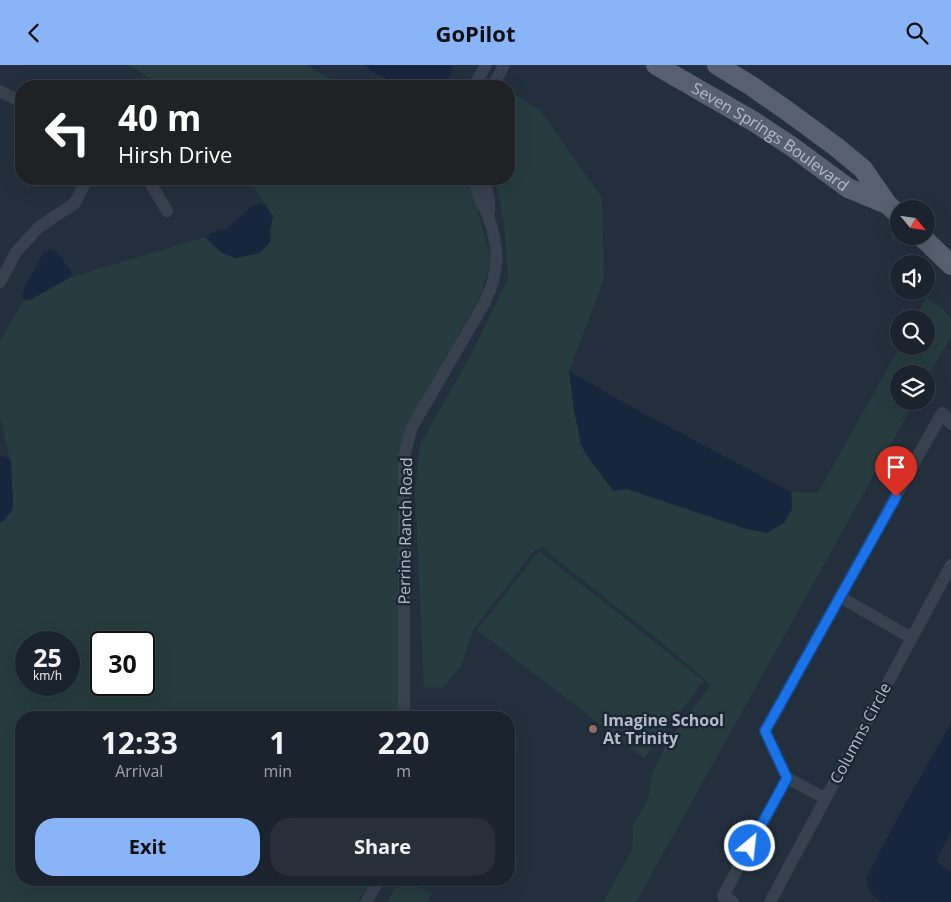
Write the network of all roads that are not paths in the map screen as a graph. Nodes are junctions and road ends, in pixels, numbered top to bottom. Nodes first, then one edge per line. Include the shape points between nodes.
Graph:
1 (486, 65) edge
2 (504, 65) edge
3 (656, 65) edge
4 (717, 65) edge
5 (477, 80) edge
6 (496, 80) edge
7 (0, 91) edge
8 (15, 99) edge
9 (84, 185) edge
10 (152, 185) edge
11 (476, 185) edge
12 (486, 185) edge
13 (890, 205) edge
14 (890, 208) edge
15 (167, 211) dead end
16 (489, 217) junction
17 (931, 245) edge
18 (951, 265) edge
19 (0, 282) edge
20 (951, 424) edge
21 (951, 565) edge
22 (840, 597) junction
23 (912, 638) junction
24 (404, 711) edge
25 (787, 778) junction
26 (825, 798) junction
27 (375, 886) edge
28 (728, 899) edge
29 (366, 902) edge
30 (770, 902) edge

1 - 5 street
2 - 6 street
3 - 14 main road, Seven Springs Boulevard via 753,121 848,188
4 - 13 main road, Seven Springs Boulevard via 835,146 863,169
7 - 8 street
9 - 19 street via 75,203 40,227 16,252
10 - 15 street
11 - 16 street, Perrine Ranch Road
12 - 16 street, Perrine Ranch Road
16 - 24 street, Perrine Ranch Road via 497,260 492,288 412,427 404,456
17 - 18 main road
20 - 22 street via 942,413
21 - 23 street, Columns Circle
22 - 23 street
22 - 25 street via 765,731
23 - 26 street, Columns Circle
25 - 26 street
25 - 28 street
26 - 30 street, Columns Circle
27 - 29 street

